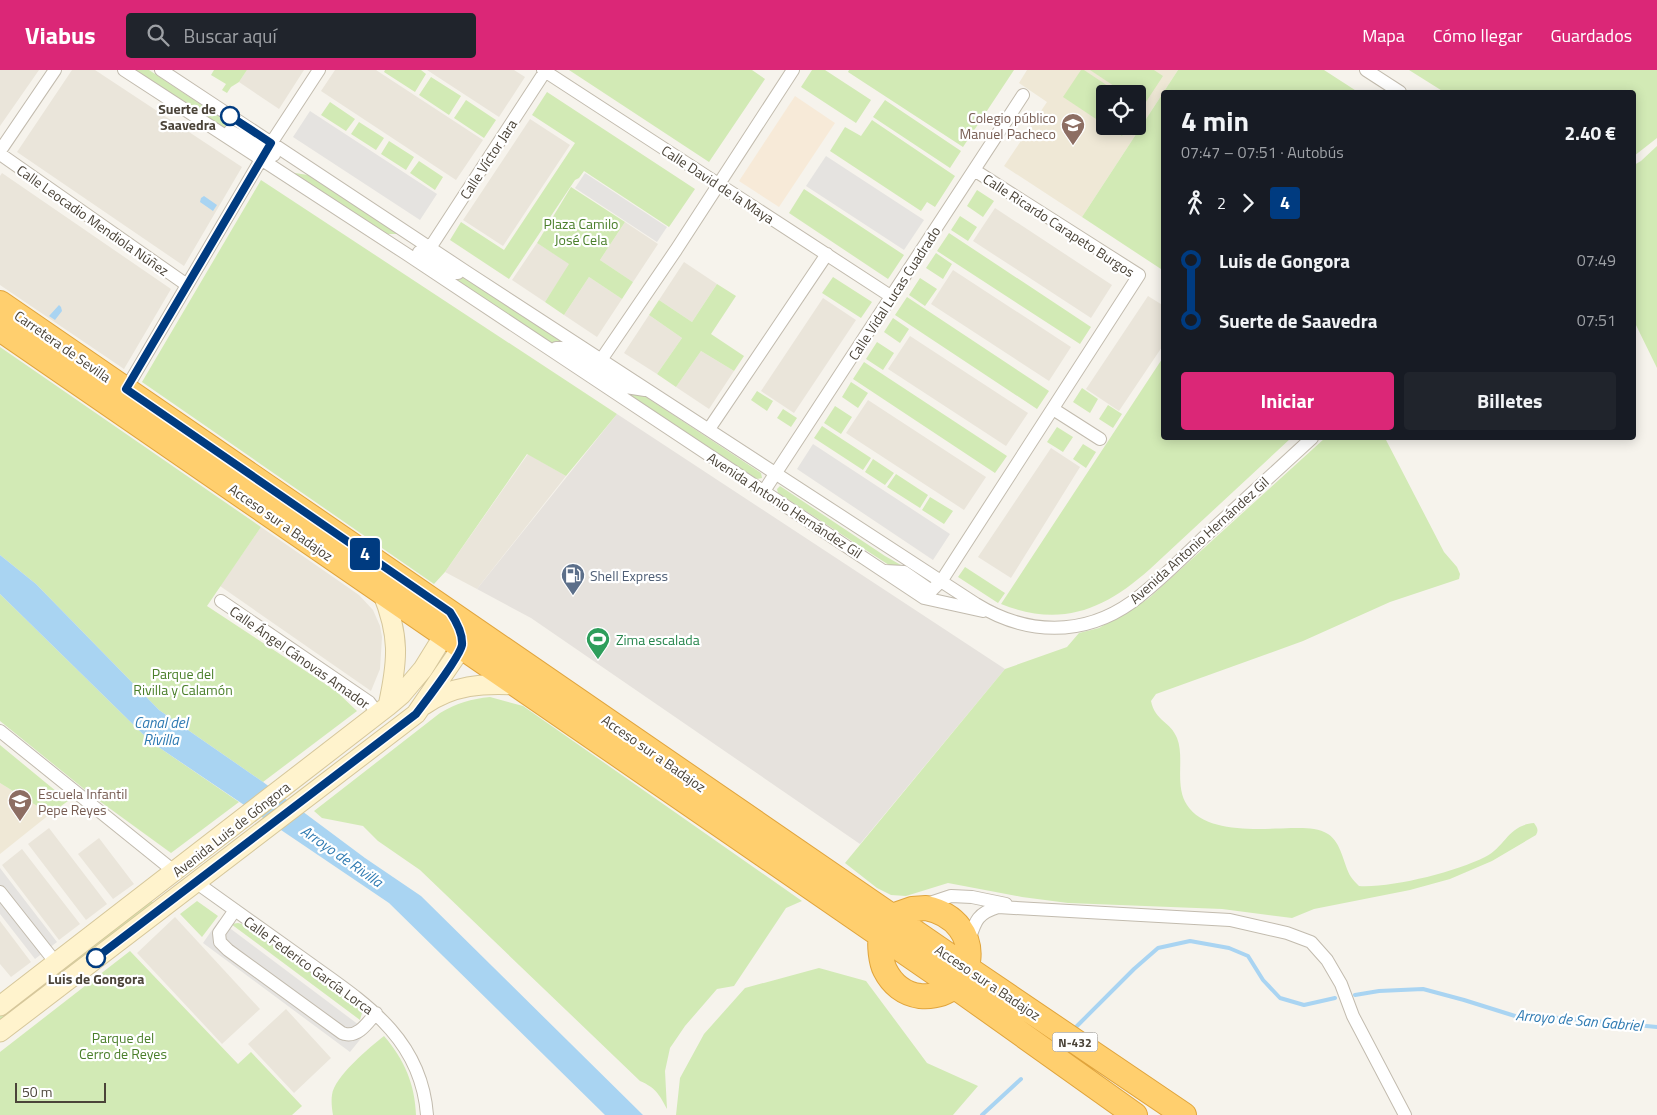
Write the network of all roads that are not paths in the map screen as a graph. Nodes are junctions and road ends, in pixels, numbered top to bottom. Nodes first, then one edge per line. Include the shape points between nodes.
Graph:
1 (55, 70) edge
2 (124, 70) edge
3 (161, 70) edge
4 (319, 70) edge
5 (545, 70) edge
6 (793, 70) edge
7 (1366, 70) edge
8 (1397, 90) edge
9 (1024, 95) dead end
10 (266, 151) junction
11 (0, 153) edge
12 (974, 170) junction
13 (718, 184) junction
14 (826, 254) junction
15 (425, 255) junction
16 (187, 285) junction
17 (892, 297) junction
18 (0, 303) edge
19 (0, 329) edge
20 (596, 368) junction
21 (121, 399) junction
22 (1053, 409) junction
23 (709, 429) junction
24 (1100, 439) dead end
25 (1310, 440) edge
26 (776, 473) junction
27 (764, 491) junction
28 (942, 580) junction
29 (382, 592) junction
30 (927, 594) junction
31 (221, 601) dead end
32 (990, 613) junction
33 (459, 631) junction
34 (516, 685) junction
35 (419, 709) junction
36 (383, 710) junction
37 (0, 731) edge
38 (175, 872) junction
39 (197, 882) junction
40 (0, 892) edge
41 (1026, 909) junction
42 (235, 910) junction
43 (895, 920) junction
44 (968, 944) junction
45 (56, 963) junction
46 (960, 977) junction
47 (0, 1006) edge
48 (376, 1013) junction
49 (0, 1032) edge
50 (427, 1115) edge
51 (1135, 1115) edge
52 (1184, 1115) edge
53 (1405, 1115) edge

1 - 11 street
2 - 10 street, Avenida Antonio Hernández Gil via 218,132
3 - 10 street, Avenida Antonio Hernández Gil
4 - 10 street
5 - 13 street, Calle David de la Maya
5 - 15 street, Calle Víctor Jara
6 - 13 street
7 - 8 street
9 - 12 street, Calle Vidal Lucas Cuadrado
10 - 15 street, Avenida Antonio Hernández Gil via 309,167
10 - 15 street, Avenida Antonio Hernández Gil via 385,241
10 - 16 street
11 - 16 street, Calle Leocadio Mendiola Núñez
12 - 17 street, Calle Vidal Lucas Cuadrado
12 - 22 street, Calle Ricardo Carapeto Burgos via 1139,275
13 - 14 street, Calle David de la Maya
13 - 20 street
14 - 17 street, Calle David de la Maya
14 - 23 street
15 - 20 street, Avenida Antonio Hernández Gil via 468,273
15 - 20 street, Avenida Antonio Hernández Gil via 549,349
16 - 21 street
17 - 26 street, Calle Vidal Lucas Cuadrado
18 - 21 highway, Carretera de Sevilla
19 - 21 highway, Carretera de Sevilla
20 - 23 street, Avenida Antonio Hernández Gil via 649,391
20 - 27 street, Avenida Antonio Hernández Gil
21 - 29 highway, Acceso sur a Badajoz
21 - 33 highway, Acceso sur a Badajoz
22 - 24 street
22 - 28 street, Calle Ricardo Carapeto Burgos
23 - 26 street, Avenida Antonio Hernández Gil
25 - 32 street, Avenida Antonio Hernández Gil via 1146,591 1114,613 1078,626 1036,628
26 - 27 street, Calle Vidal Lucas Cuadrado
26 - 28 street, Avenida Antonio Hernández Gil
27 - 30 street, Avenida Antonio Hernández Gil via 885,571
28 - 30 street, Calle Ricardo Carapeto Burgos
28 - 32 street, Avenida Antonio Hernández Gil
29 - 33 highway, Acceso sur a Badajoz
29 - 36 main road via 395,635 395,669
30 - 32 street, Avenida Antonio Hernández Gil
31 - 36 street, Calle Ángel Cánovas Amador
33 - 34 highway, Acceso sur a Badajoz
33 - 35 main road, Avenida Luis de Góngora
33 - 36 main road, Avenida Luis de Góngora via 401,695
33 - 43 highway, Acceso sur a Badajoz
34 - 35 main road via 464,687
34 - 43 highway, Acceso sur a Badajoz
35 - 39 main road, Avenida Luis de Góngora
36 - 38 main road, Avenida Luis de Góngora
37 - 38 street
38 - 45 main road, Avenida Luis de Góngora
39 - 42 street, Calle Federico García Lorca
39 - 49 main road, Avenida Luis de Góngora
40 - 45 street
41 - 43 street via 972,897 951,896
41 - 44 street via 998,907 986,911 975,925
41 - 53 street via 1230,920 1311,942 1327,960 1341,984 1353,1016
42 - 48 street, Calle Federico García Lorca
42 - 48 street via 219,933 220,942 287,994 342,1034 350,1036 359,1032
43 - 44 highway via 926,908 939,911 958,924
43 - 46 highway, Acceso sur a Badajoz
43 - 46 highway via 884,968 901,990 928,997 943,993
44 - 46 highway via 969,955
45 - 47 main road, Avenida Luis de Góngora
46 - 51 highway, Acceso sur a Badajoz
46 - 52 highway, Acceso sur a Badajoz / N-432
48 - 50 street, Calle Federico García Lorca via 415,1064

